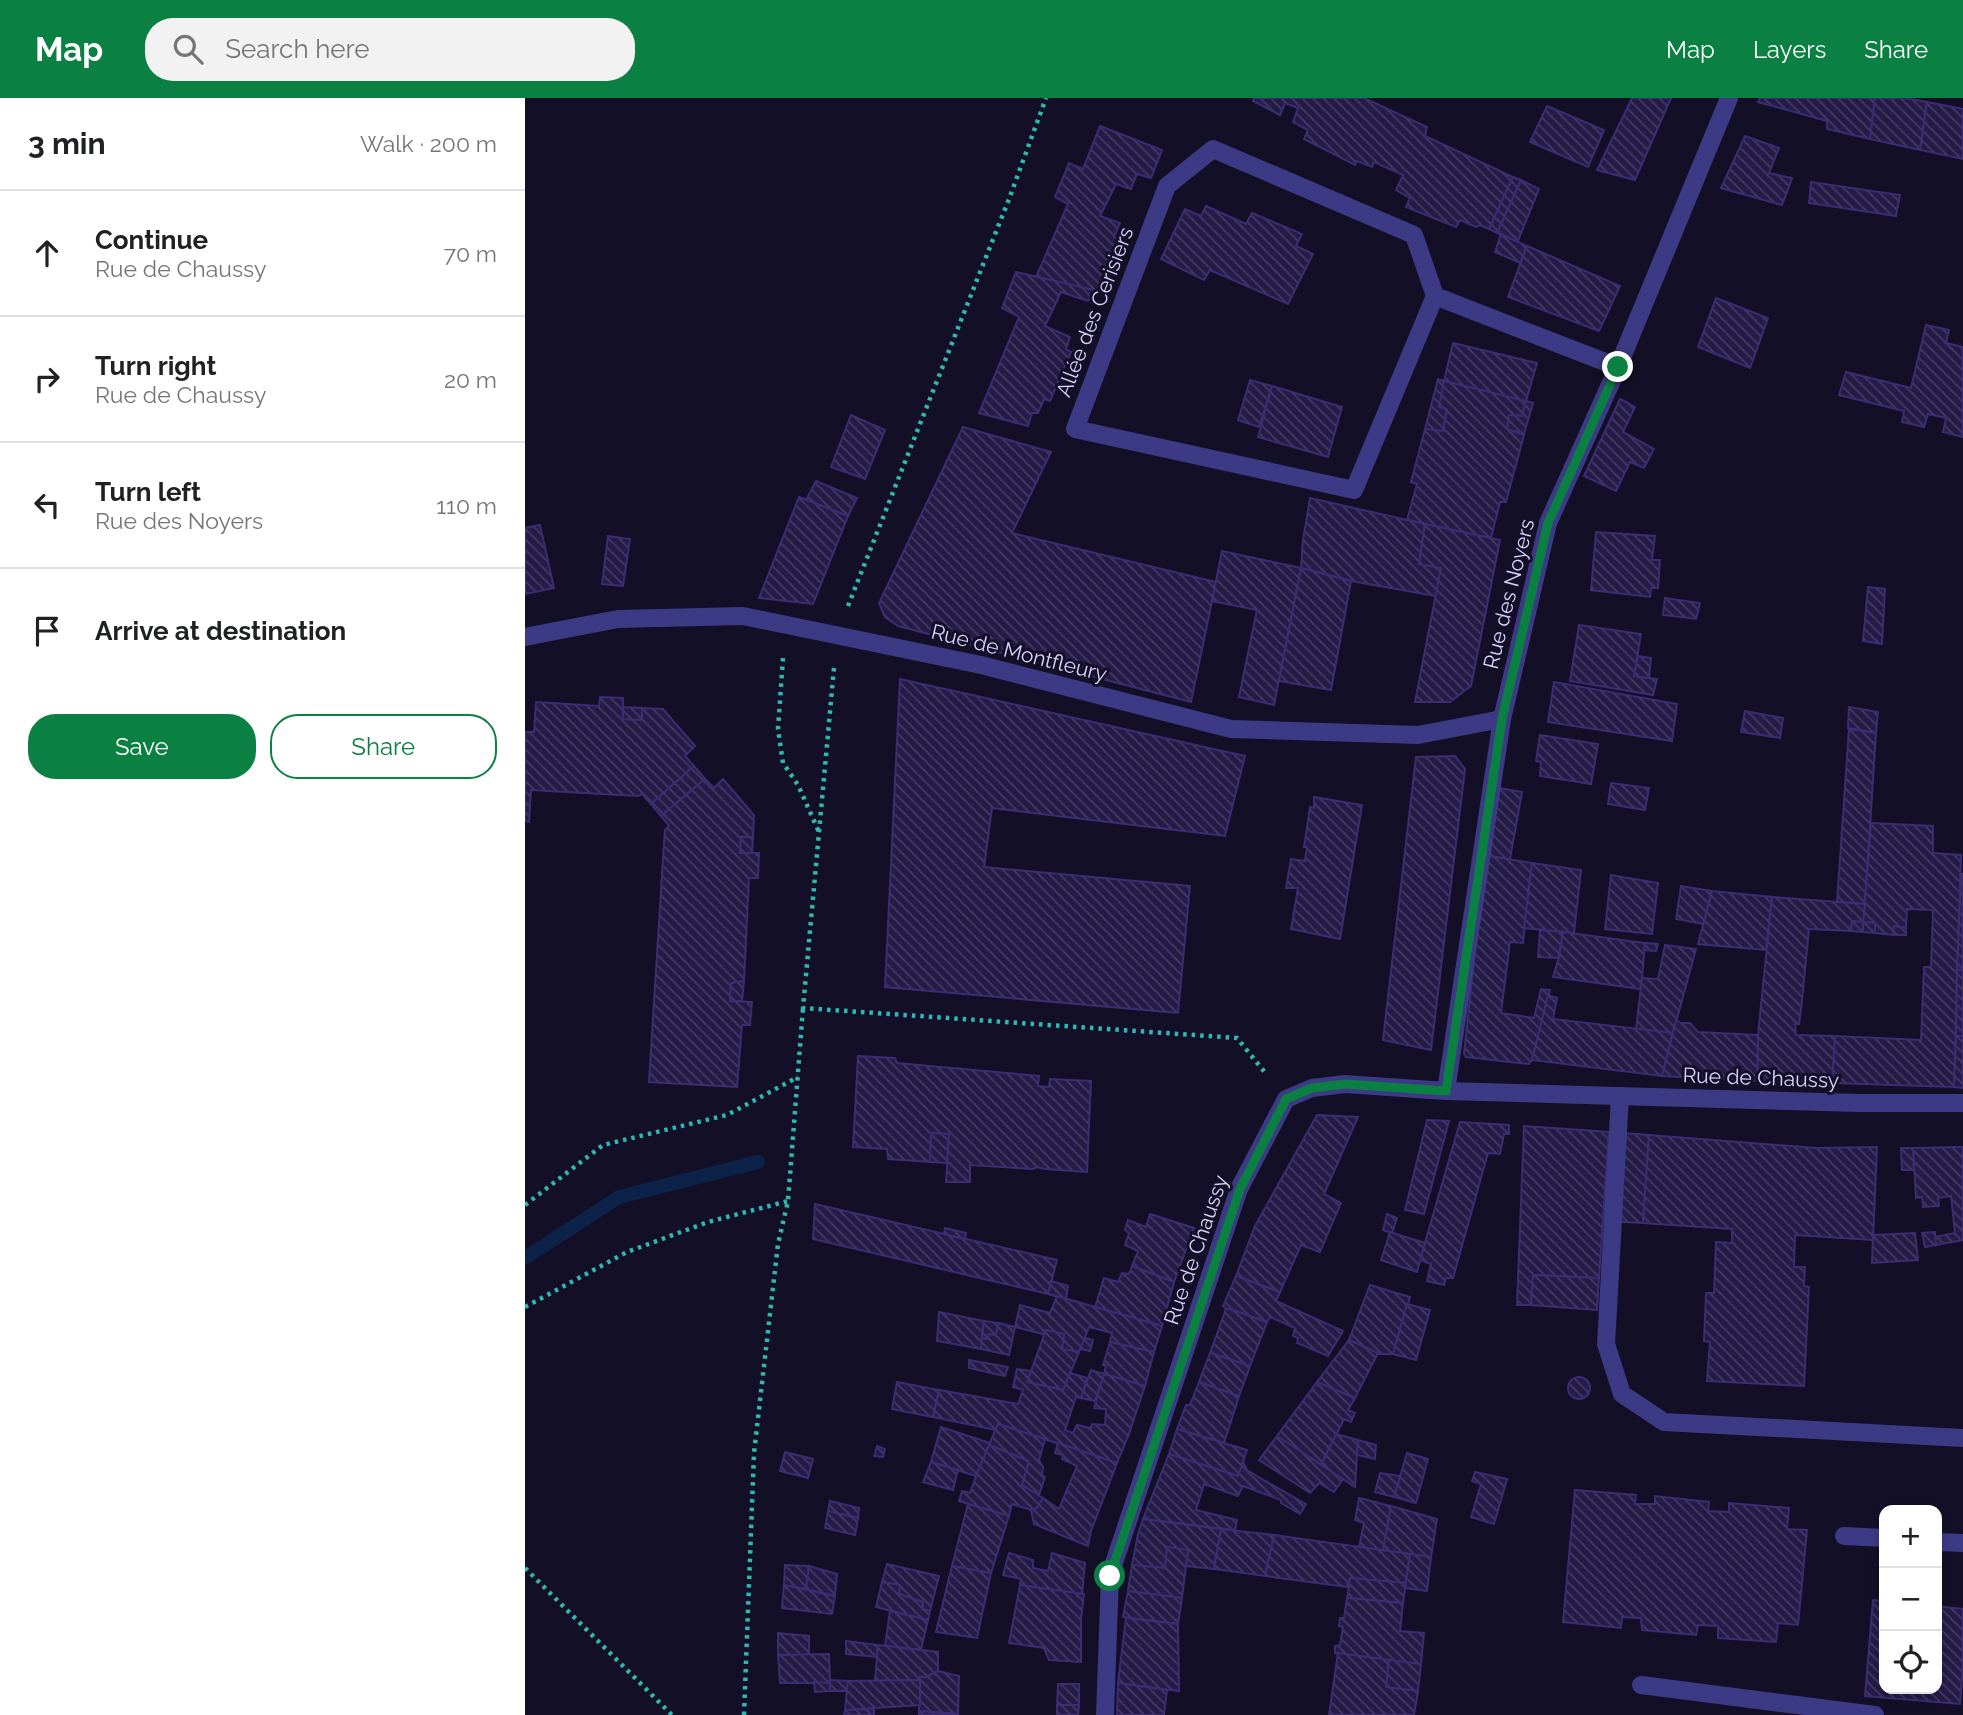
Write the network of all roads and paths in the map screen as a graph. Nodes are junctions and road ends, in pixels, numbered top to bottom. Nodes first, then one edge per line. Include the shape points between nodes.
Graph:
1 (1046, 98) edge
2 (1729, 98) edge
3 (1435, 296) junction
4 (1618, 367) junction
5 (786, 625) junction
6 (836, 635) junction
7 (525, 637) edge
8 (833, 678) dead end
9 (1502, 719) junction
10 (819, 833) junction
11 (803, 1008) junction
12 (797, 1077) junction
13 (1446, 1091) junction
14 (1620, 1096) junction
15 (1286, 1099) junction
16 (1963, 1103) edge
17 (788, 1201) junction
18 (525, 1205) edge
19 (525, 1307) edge
20 (1963, 1438) edge
21 (1844, 1536) dead end
22 (1879, 1538) edge
23 (1942, 1542) edge
24 (1963, 1543) edge
25 (525, 1568) edge
26 (1641, 1685) dead end
27 (672, 1715) edge
28 (744, 1715) edge
29 (1105, 1715) edge
30 (1875, 1715) edge

1 - 6 path
2 - 4 street, Rue des Noyers
3 - 3 street, Allée des Cerisiers via 1414,235 1213,149 1167,186 1075,429 1355,490
3 - 4 street
4 - 9 street, Rue des Noyers via 1548,523
5 - 6 street, Rue de Montfleury
5 - 7 street, Rue de Montfleury via 743,616 618,619
5 - 10 path via 778,729 783,763
6 - 9 street, Rue de Montfleury via 981,665 1231,729 1418,734
8 - 10 path
9 - 13 street, Rue des Noyers
10 - 11 path
11 - 12 path
11 - 15 path via 1237,1038
12 - 17 path
12 - 18 path via 727,1115 603,1144
13 - 14 street, Rue de Chaussy
13 - 15 street, Rue de Chaussy via 1345,1084 1312,1088
14 - 16 street, Rue de Chaussy
14 - 20 street via 1606,1344 1622,1394 1664,1422
15 - 29 street, Rue de Chaussy via 1240,1189 1110,1576
17 - 19 path via 708,1222 627,1252
17 - 28 path via 778,1244 754,1453
21 - 22 street
23 - 24 street
25 - 27 path
26 - 30 street

